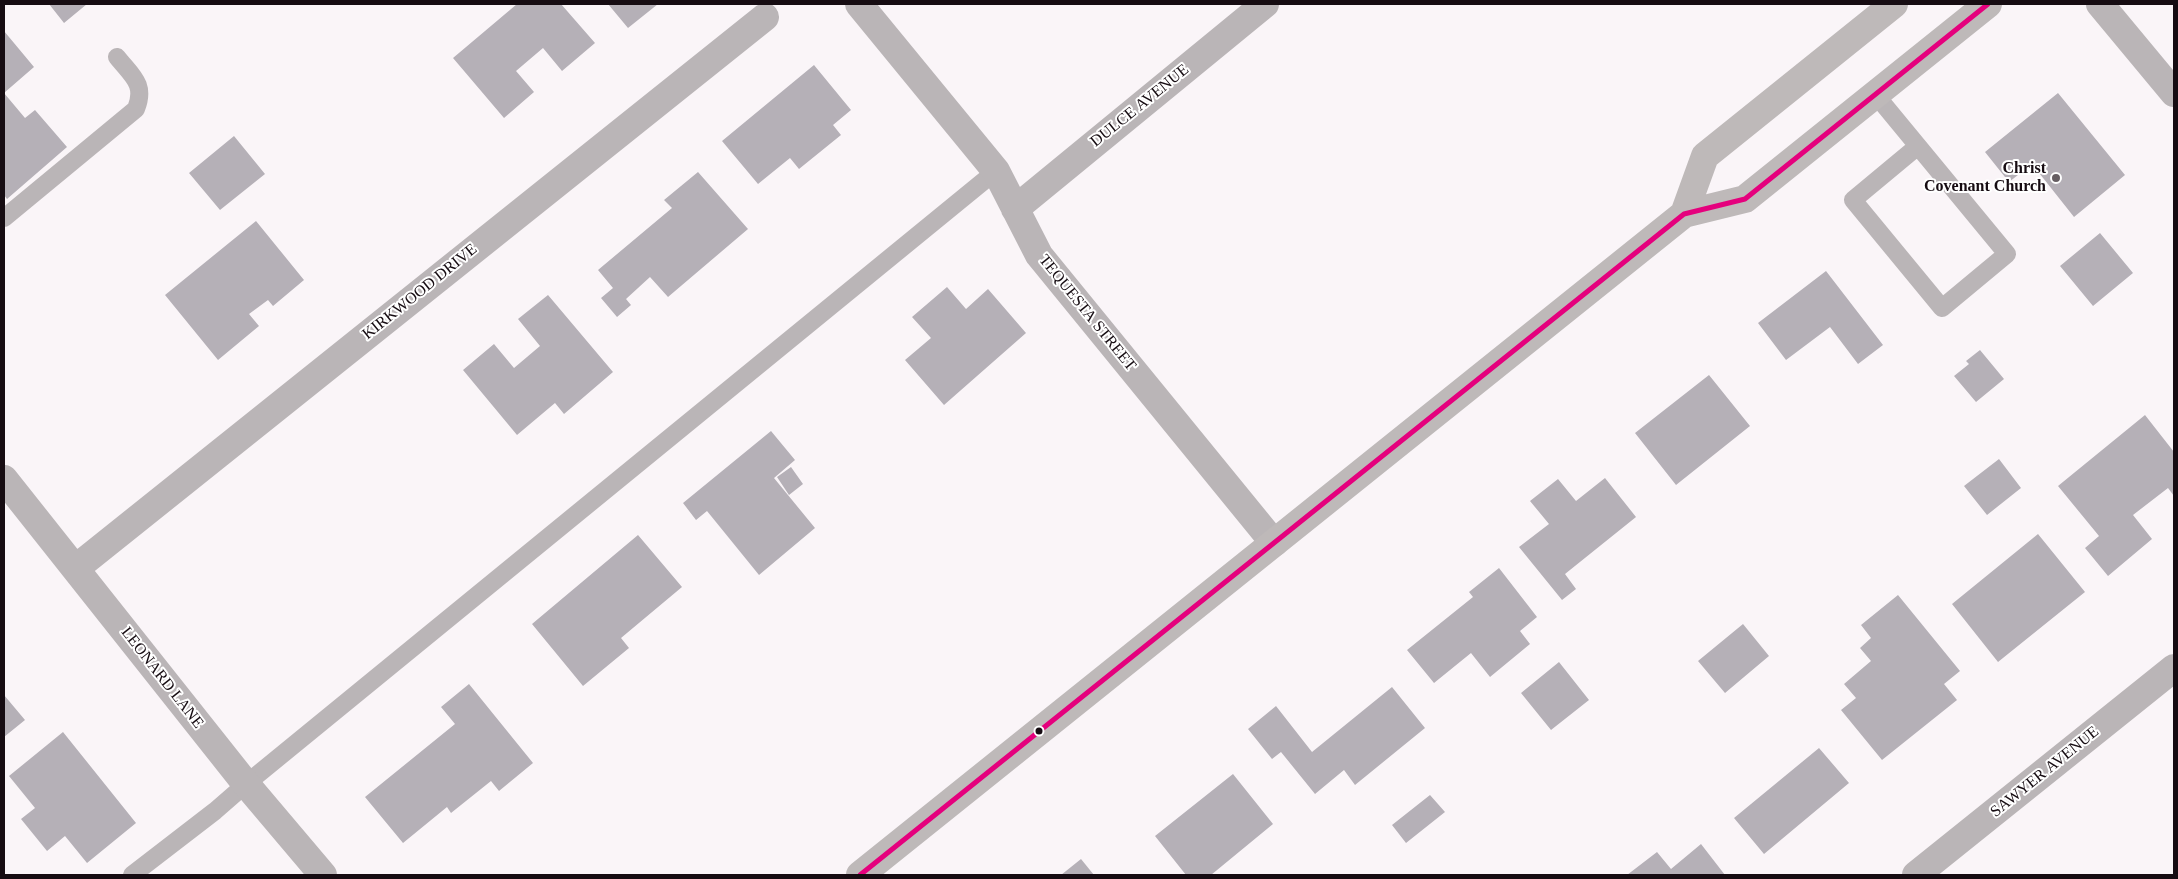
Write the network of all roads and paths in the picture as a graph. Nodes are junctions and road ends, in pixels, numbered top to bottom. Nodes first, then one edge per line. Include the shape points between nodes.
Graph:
1 (859, 4) edge
2 (1265, 4) edge
3 (1894, 4) edge
4 (1988, 4) edge
5 (2100, 4) edge
6 (765, 17) dead end
7 (117, 57) dead end
8 (2174, 93) edge
9 (1874, 94) junction
10 (1918, 146) junction
11 (996, 171) junction
12 (1015, 209) junction
13 (1684, 214) junction
14 (4, 218) edge
15 (4, 479) edge
16 (1274, 543) junction
17 (76, 568) junction
18 (2174, 668) edge
19 (246, 784) junction
20 (132, 875) edge
21 (323, 875) edge
22 (860, 875) edge
23 (1916, 875) edge

1 - 11 street, TEQUESTA STREET
2 - 12 street, DULCE AVENUE
3 - 13 main road via 1705,156
4 - 9 main road
5 - 8 street
6 - 17 street, KIRKWOOD DRIVE
7 - 14 lane via 139,83 140,97 136,109
9 - 10 lane
9 - 13 main road via 1745,199
10 - 10 lane via 2007,254 1942,308 1853,200
11 - 12 street, TEQUESTA STREET
11 - 19 lane
12 - 16 street, TEQUESTA STREET via 1039,255
13 - 16 main road
15 - 17 street, LEONARD LANE
16 - 22 main road
17 - 19 street, LEONARD LANE
18 - 23 street, SAWYER AVENUE
19 - 20 lane
19 - 21 street, LEONARD LANE

